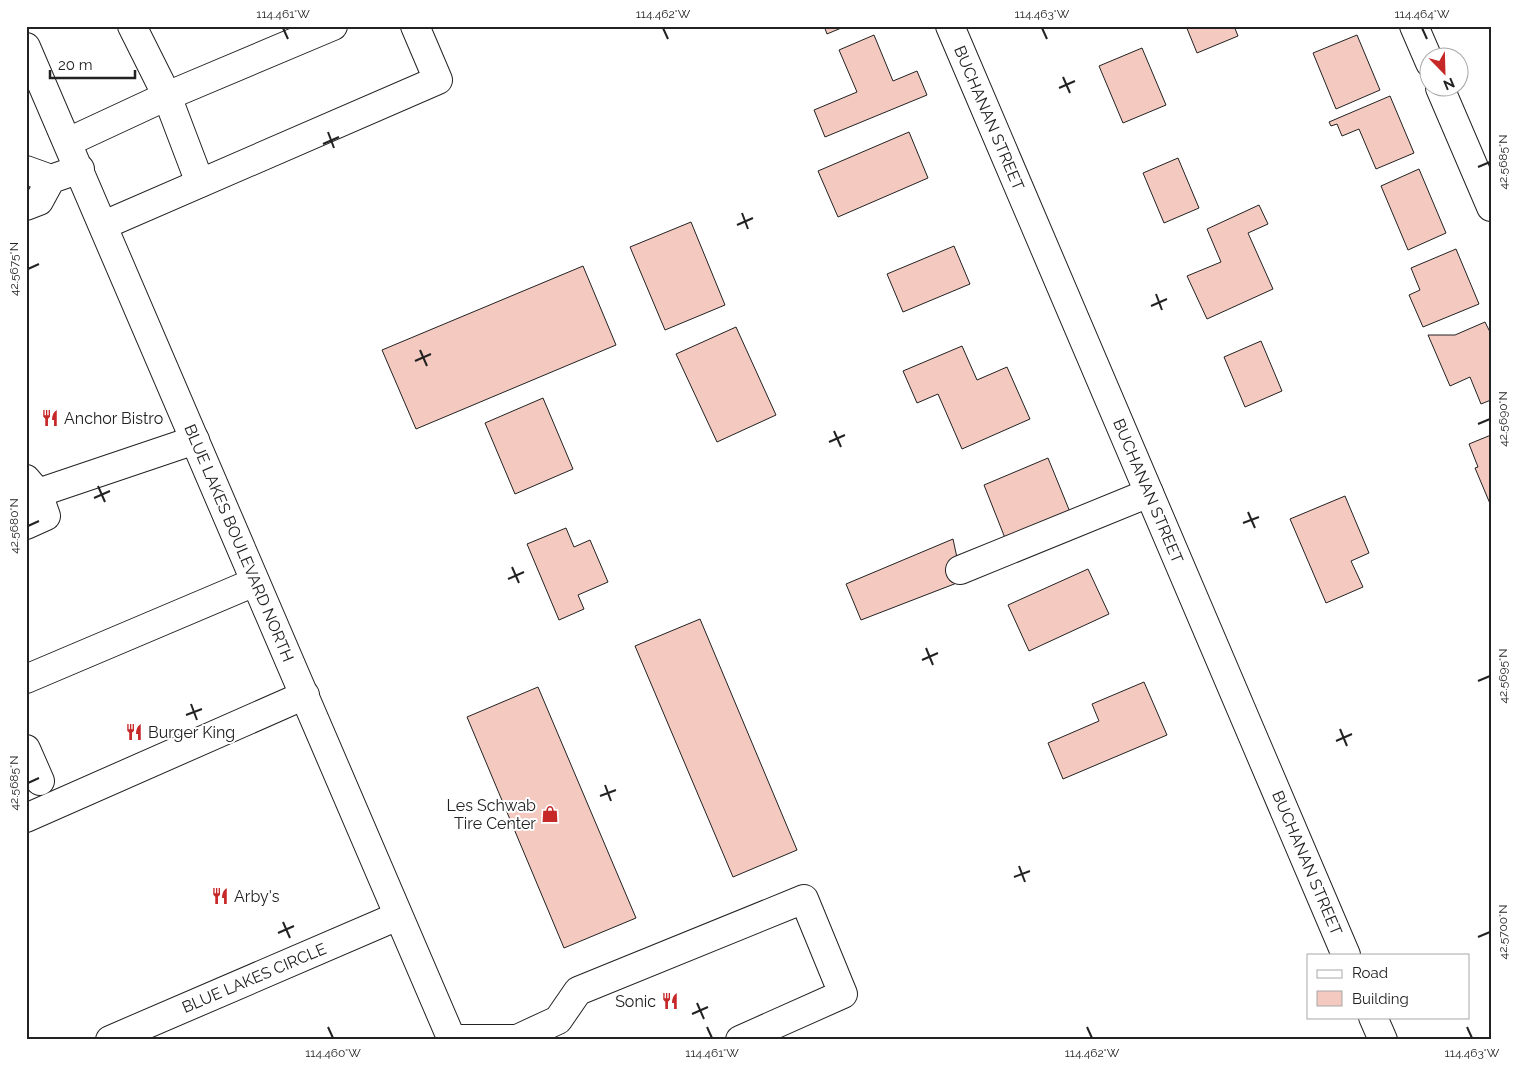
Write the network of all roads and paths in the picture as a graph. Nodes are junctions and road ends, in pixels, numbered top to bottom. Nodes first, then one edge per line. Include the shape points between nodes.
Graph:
1 (132, 26) edge
2 (299, 26) edge
3 (333, 26) edge
4 (415, 26) edge
5 (950, 26) edge
6 (1414, 26) edge
7 (26, 47) edge
8 (1424, 48) edge
9 (209, 79) junction
10 (167, 96) junction
11 (1444, 98) edge
12 (68, 142) junction
13 (80, 169) junction
14 (26, 170) edge
15 (51, 180) junction
16 (200, 183) junction
17 (26, 206) edge
18 (1491, 206) edge
19 (104, 226) junction
20 (194, 440) junction
21 (32, 486) edge
22 (1149, 492) junction
23 (26, 525) edge
24 (960, 570) dead end
25 (255, 582) junction
26 (26, 678) edge
27 (305, 695) junction
28 (26, 749) edge
29 (40, 781) dead end
30 (26, 818) edge
31 (398, 916) junction
32 (1346, 954) edge
33 (1373, 1018) edge
34 (562, 1030) edge
35 (110, 1040) edge
36 (452, 1040) edge
37 (740, 1040) edge
38 (1383, 1040) edge

1 - 10 street
2 - 9 street via 231,54
3 - 9 street
4 - 16 street via 438,80
5 - 22 street, BUCHANAN STREET
6 - 8 street
7 - 12 street, BLUE LAKES BOULEVARD NORTH
9 - 10 street
10 - 12 street
10 - 16 street
11 - 18 street
12 - 13 street, BLUE LAKES BOULEVARD NORTH
13 - 15 street
13 - 19 street, BLUE LAKES BOULEVARD NORTH
14 - 15 street
15 - 17 street via 38,201
16 - 19 street
19 - 20 street, BLUE LAKES BOULEVARD NORTH
20 - 21 street
20 - 25 street, BLUE LAKES BOULEVARD NORTH
21 - 23 street via 46,516
22 - 24 street
22 - 32 street, BUCHANAN STREET
25 - 26 street
25 - 27 street, BLUE LAKES BOULEVARD NORTH
27 - 30 street
27 - 31 street, BLUE LAKES BOULEVARD NORTH
28 - 29 street
31 - 35 street, BLUE LAKES CIRCLE
31 - 36 street, BLUE LAKES BOULEVARD NORTH
33 - 38 street
34 - 36 street via 517,1039
34 - 37 street via 578,991 804,899 843,994

